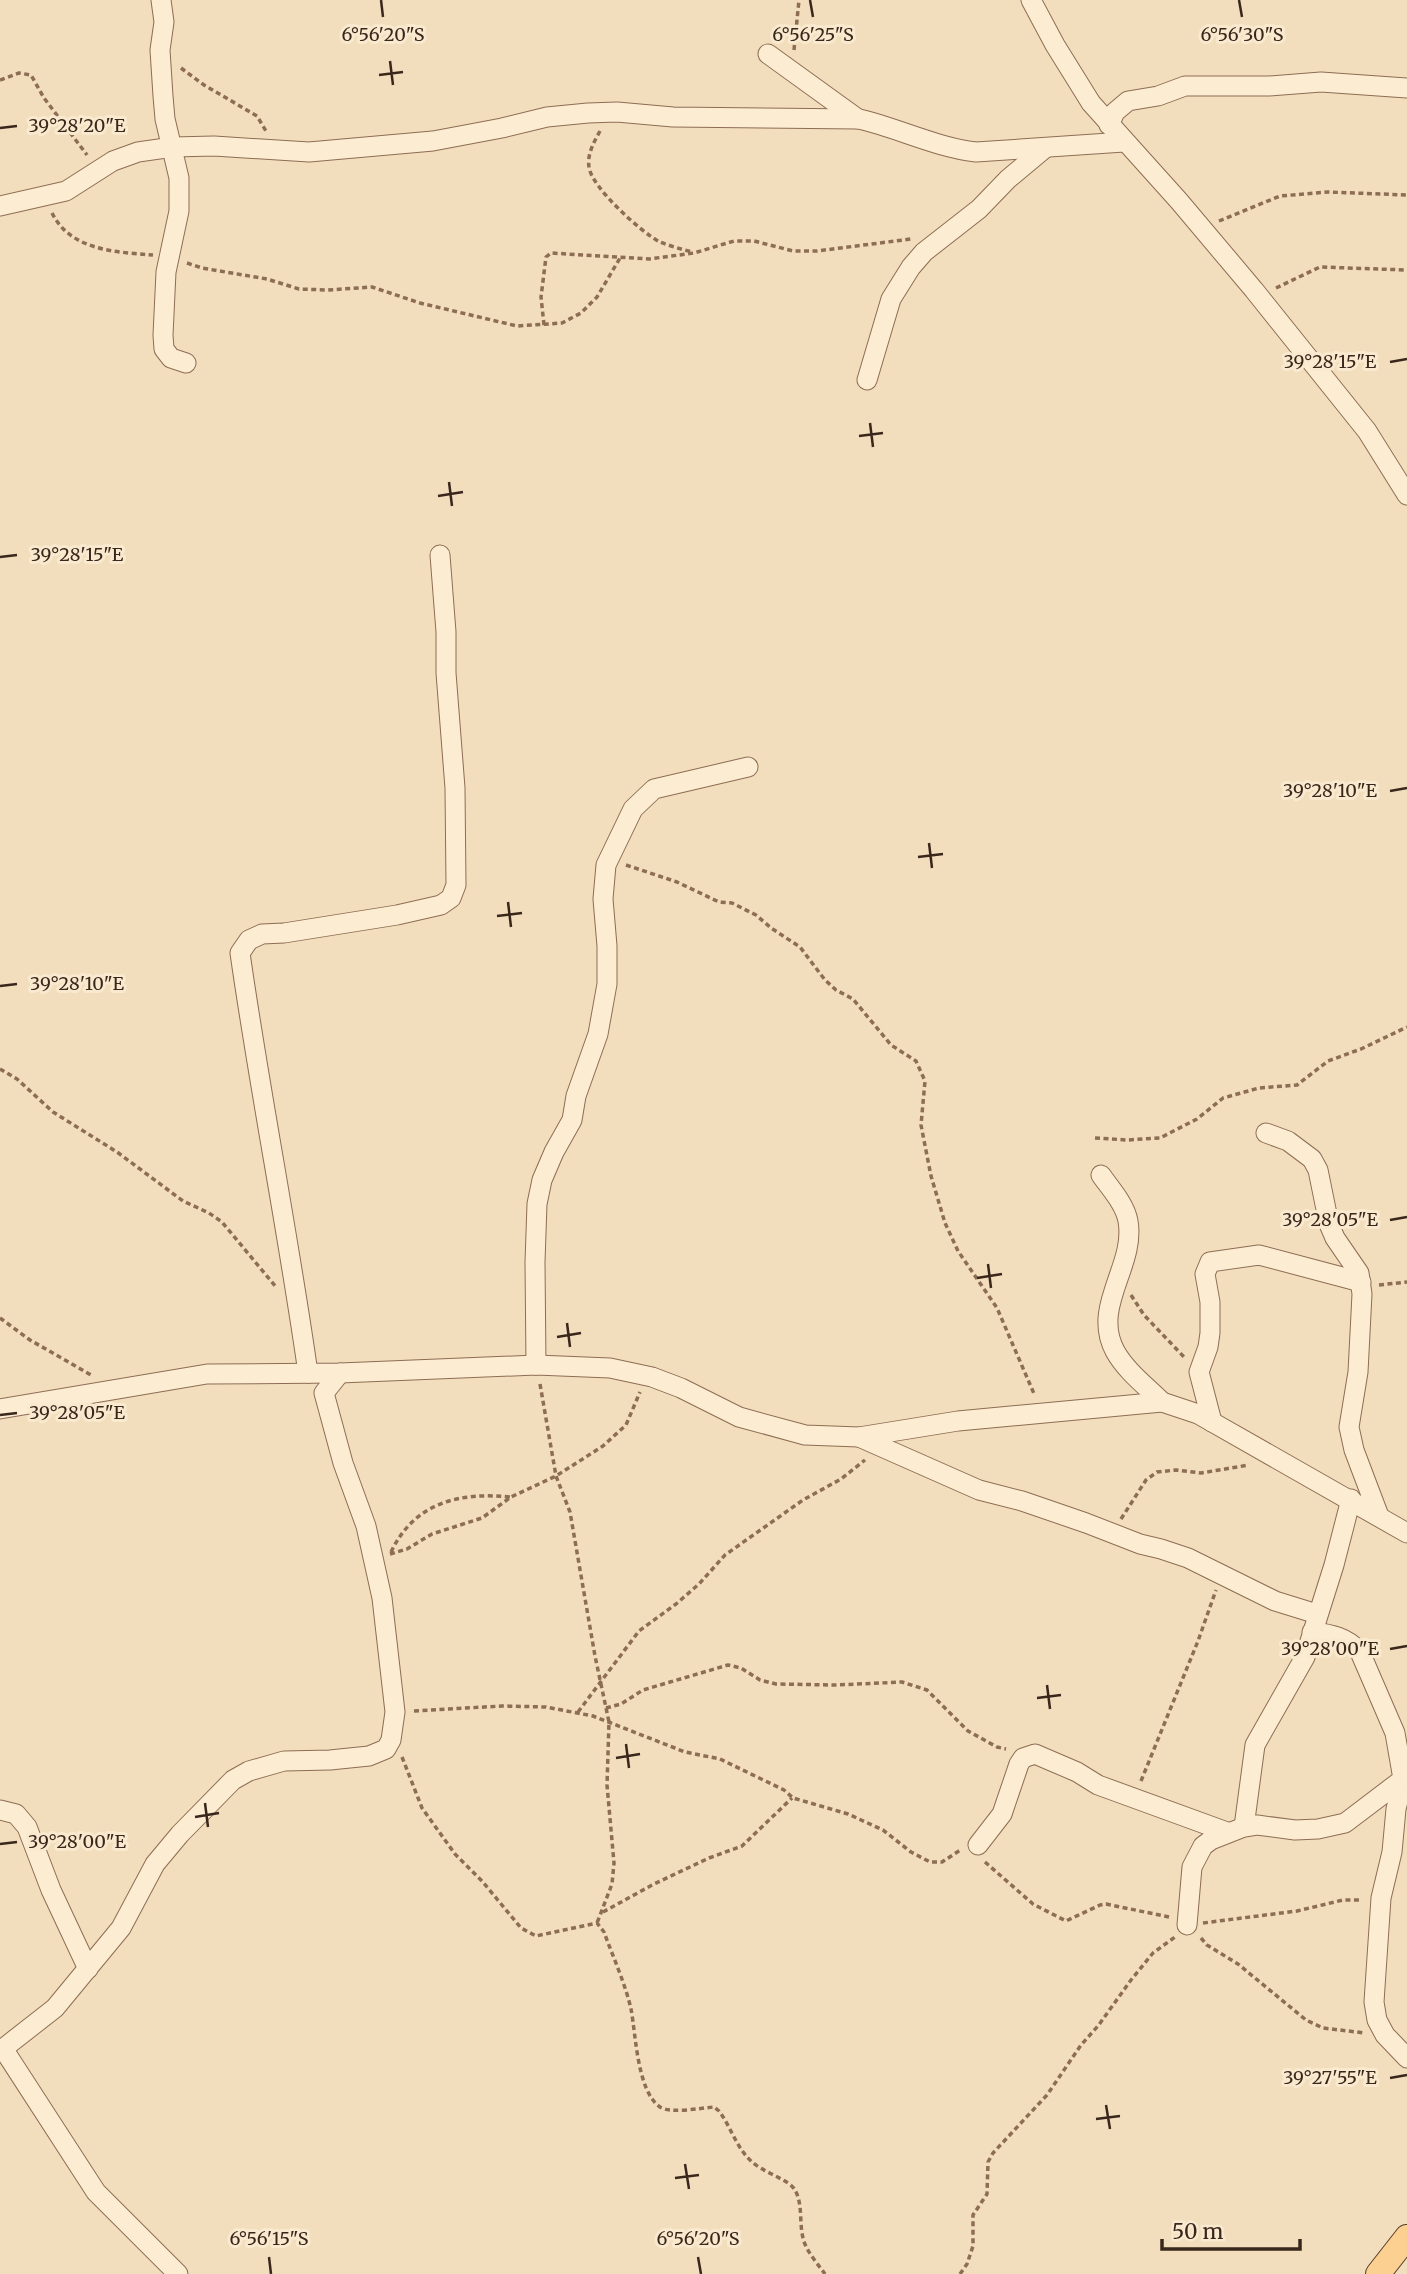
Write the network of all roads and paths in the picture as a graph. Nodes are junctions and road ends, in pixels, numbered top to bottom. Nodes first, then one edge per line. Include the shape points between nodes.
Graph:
1 (162, 0) edge
2 (799, 0) edge
3 (1031, 0) edge
4 (160, 53) junction
5 (768, 54) dead end
6 (792, 70) junction
7 (0, 80) edge
8 (1407, 88) edge
9 (608, 113) junction
10 (859, 119) junction
11 (1109, 125) junction
12 (1124, 142) junction
13 (173, 147) junction
14 (1044, 149) junction
15 (269, 150) junction
16 (101, 169) junction
17 (1407, 195) edge
18 (44, 196) junction
19 (0, 206) edge
20 (1201, 227) junction
21 (944, 236) junction
22 (694, 253) junction
23 (169, 257) junction
24 (620, 258) junction
25 (1407, 270) edge
26 (1258, 294) junction
27 (544, 325) junction
28 (186, 363) dead end
29 (867, 380) dead end
30 (1407, 495) edge
31 (440, 555) dead end
32 (748, 766) dead end
33 (606, 865) junction
34 (1407, 1027) edge
35 (0, 1069) edge
36 (1266, 1133) dead end
37 (1095, 1138) dead end
38 (1101, 1175) dead end
39 (1120, 1275) junction
40 (1407, 1282) edge
41 (1362, 1288) junction
42 (298, 1305) junction
43 (0, 1318) edge
44 (536, 1365) junction
45 (1199, 1372) junction
46 (308, 1373) junction
47 (340, 1373) junction
48 (652, 1377) junction
49 (108, 1390) junction
50 (1162, 1402) junction
51 (0, 1409) edge
52 (1041, 1413) junction
53 (1212, 1422) junction
54 (859, 1437) junction
55 (878, 1445) junction
56 (1276, 1458) junction
57 (556, 1476) junction
58 (511, 1497) junction
59 (1351, 1499) junction
60 (1379, 1516) junction
61 (1113, 1533) junction
62 (1407, 1533) edge
63 (390, 1554) junction
64 (375, 1570) junction
65 (1222, 1575) junction
66 (1315, 1623) junction
67 (600, 1682) junction
68 (606, 1708) junction
69 (578, 1712) junction
70 (395, 1722) junction
71 (609, 1722) junction
72 (1028, 1754) junction
73 (1405, 1771) edge
74 (1134, 1797) junction
75 (793, 1798) junction
76 (0, 1810) edge
77 (1235, 1830) junction
78 (978, 1845) junction
79 (1381, 1898) junction
80 (601, 1913) junction
81 (597, 1923) junction
82 (1190, 1927) junction
83 (88, 1969) junction
84 (1385, 2035) junction
85 (2, 2050) edge
86 (1407, 2058) edge
87 (1407, 2237) edge
88 (178, 2274) edge
89 (825, 2274) edge
90 (960, 2274) edge
91 (1377, 2274) edge

1 - 4 street
2 - 6 path
3 - 11 street via 1091,103
4 - 13 street via 165,119
4 - 15 path via 257,116
5 - 6 street
6 - 10 street
7 - 16 path via 30,75 82,150
8 - 11 street via 1321,82 1185,86 1128,101
9 - 10 street
9 - 15 street via 547,117 433,141 309,152
9 - 22 path via 590,150 593,180 642,230
10 - 14 street via 955,150
11 - 12 street
12 - 14 street
12 - 20 street
13 - 15 street
13 - 16 street via 138,152
13 - 23 street via 179,178 178,211
14 - 21 street
16 - 18 street via 66,191
17 - 20 path via 1328,192 1280,196
18 - 19 street
18 - 23 path via 54,218 72,237 96,249
20 - 26 street
21 - 22 path via 817,251 734,241
21 - 29 street via 911,267 891,299
22 - 24 path
23 - 27 path via 299,289 372,287 517,326
23 - 28 street via 164,349 171,358
24 - 27 path via 590,307 562,323
24 - 27 path via 560,253 546,257 541,297
25 - 26 path via 1320,267
26 - 30 street via 1367,431
31 - 42 street via 455,788 456,885 451,898 441,905 397,915 262,934 248,940 240,953
32 - 33 street via 654,789 633,809
33 - 44 street via 607,984 598,1034 572,1120 542,1180 537,1204
33 - 52 path via 654,874 756,915 800,947 825,980 853,999 891,1045 916,1061 925,1081 921,1125 945,1223 958,1251 997,1308
34 - 37 path via 1328,1061 1297,1085 1259,1088 1223,1098 1197,1119 1160,1138
35 - 42 path via 53,1112 183,1201 222,1222 278,1289
36 - 41 street via 1288,1141 1312,1159 1329,1224 1359,1273
38 - 39 street via 1128,1219
39 - 45 path via 1144,1315
39 - 50 street via 1108,1317 1113,1348
40 - 41 path
41 - 45 street via 1259,1255 1210,1262 1205,1274 1210,1333
41 - 60 street via 1358,1372 1349,1427
42 - 46 street
43 - 49 path
44 - 47 street
44 - 48 street via 610,1367
44 - 57 path
45 - 53 street
46 - 47 street
46 - 49 street via 207,1374
47 - 64 street via 324,1393 366,1526
48 - 54 street via 739,1417 805,1435
48 - 57 path via 626,1425
49 - 51 street
50 - 52 street
50 - 53 street
52 - 54 street
53 - 56 street
54 - 55 street
55 - 61 street via 979,1490
55 - 67 path via 841,1479 725,1555 699,1584 639,1631
56 - 59 street
56 - 61 path via 1201,1474 1157,1472 1146,1480
57 - 58 path
57 - 67 path via 570,1512
58 - 63 path via 481,1518
58 - 63 path via 458,1499 425,1510 409,1522
59 - 60 street
59 - 66 street
60 - 62 street
61 - 65 street via 1188,1558
63 - 64 path
64 - 70 street
65 - 66 street
65 - 74 path
66 - 73 street via 1360,1651 1395,1732
66 - 77 street via 1297,1675 1255,1745
67 - 68 path
67 - 69 path
68 - 71 path
68 - 72 path via 643,1690 727,1665 776,1684 902,1682 927,1690 968,1731 997,1747
69 - 70 path via 502,1706
69 - 71 path
70 - 81 path via 422,1808 454,1854 521,1928 536,1936
70 - 83 street via 386,1749 369,1756 284,1761 233,1780 155,1864 121,1928
71 - 75 path via 685,1752 720,1759
71 - 80 path via 607,1785 614,1863
72 - 74 street
72 - 78 street via 1019,1764 1002,1814
73 - 77 street via 1345,1823 1318,1829 1257,1825
73 - 79 street
74 - 77 street
75 - 78 path via 883,1830 930,1862 942,1862 966,1845
75 - 80 path via 742,1846
76 - 83 street via 16,1814 27,1826
77 - 82 street via 1203,1846 1192,1867
78 - 82 path via 986,1863 1033,1904 1064,1920 1106,1904 1176,1918
79 - 82 path via 1343,1900
79 - 84 street via 1374,2002
80 - 81 path
81 - 89 path via 631,2008 639,2061 655,2103 666,2110 713,2106 719,2111 751,2161 795,2190 803,2240
82 - 84 path via 1306,2020 1341,2032
82 - 90 path via 1153,1953 1047,2095 993,2152 988,2162 987,2194 973,2215 973,2246
83 - 85 street via 55,2008
84 - 86 street
85 - 88 street via 96,2192
87 - 91 main road

